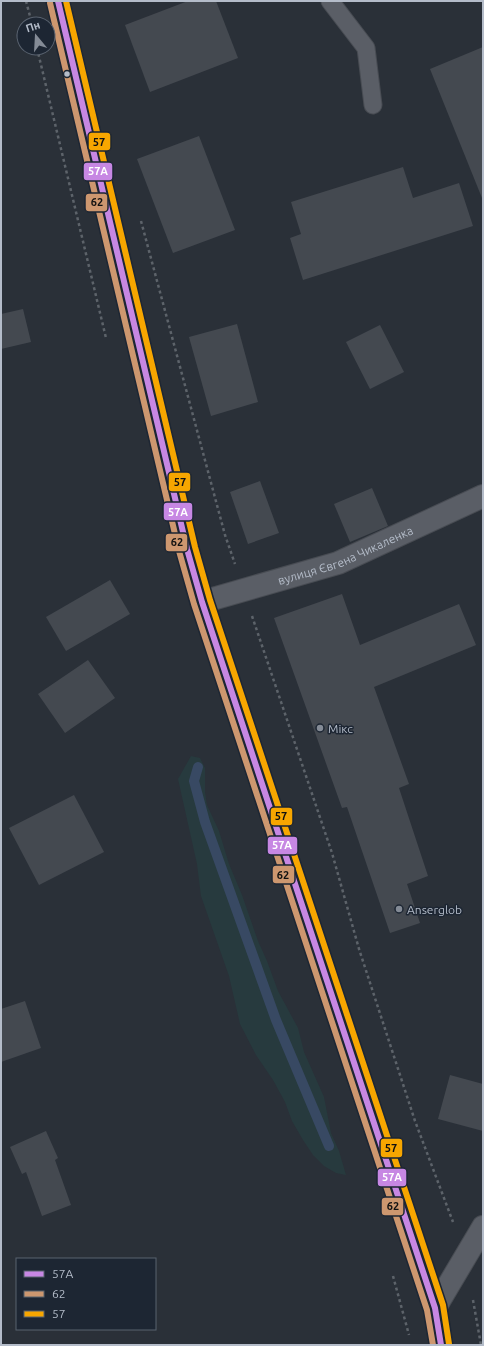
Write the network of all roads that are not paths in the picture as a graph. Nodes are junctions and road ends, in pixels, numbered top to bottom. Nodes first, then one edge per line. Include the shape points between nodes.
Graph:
1 (58, 1) edge
2 (330, 1) edge
3 (373, 105) dead end
4 (483, 496) edge
5 (202, 602) junction
6 (483, 1228) edge
7 (435, 1308) junction
8 (441, 1345) edge

1 - 5 main road via 187,550
2 - 3 lane via 366,48
4 - 5 street, вулиця Євгена Чикаленка via 338,563
5 - 7 main road
6 - 7 street
7 - 8 main road

